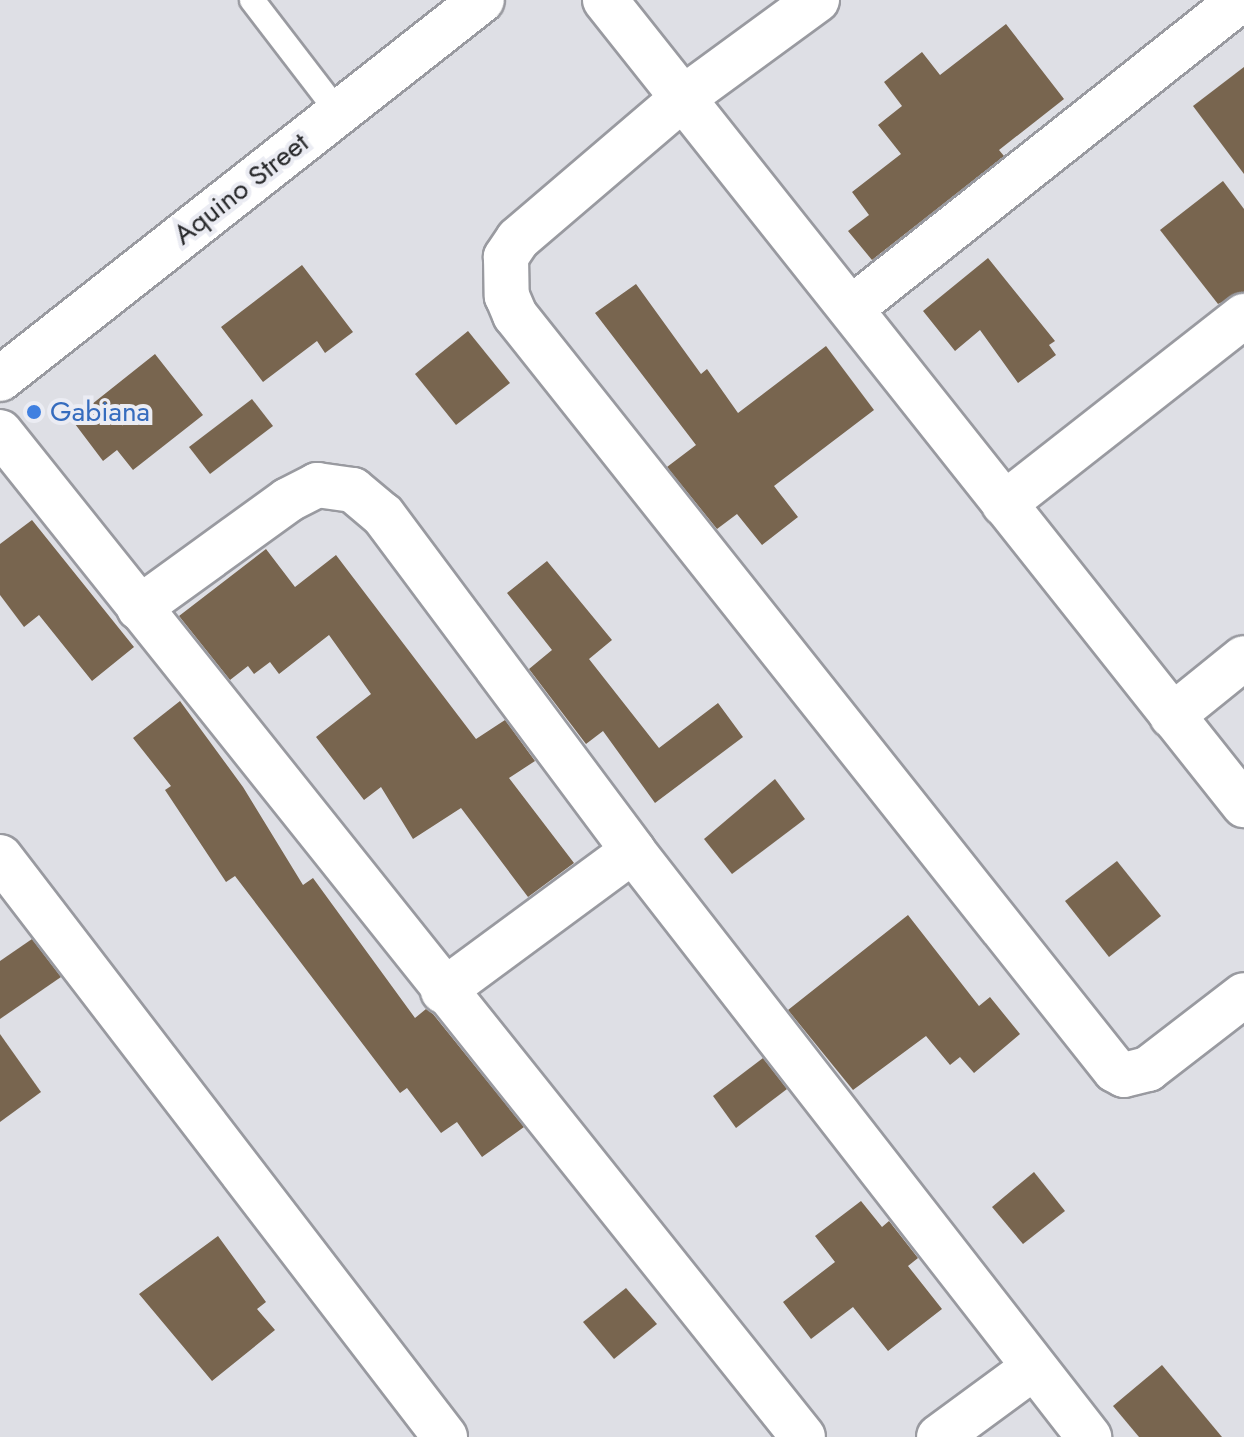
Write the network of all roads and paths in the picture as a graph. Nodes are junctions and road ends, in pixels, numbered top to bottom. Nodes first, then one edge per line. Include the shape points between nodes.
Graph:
1 (252, 0) edge
2 (482, 0) edge
3 (605, 0) edge
4 (817, 0) edge
5 (1241, 0) edge
6 (683, 98) junction
7 (338, 112) junction
8 (853, 307) junction
9 (1244, 316) edge
10 (0, 379) edge
11 (0, 432) edge
12 (1004, 504) junction
13 (139, 608) junction
14 (1244, 658) edge
15 (1172, 716) junction
16 (1244, 805) edge
17 (633, 851) junction
18 (0, 857) edge
19 (443, 991) junction
20 (1244, 995) edge
21 (1033, 1368) junction
22 (445, 1437) edge
23 (803, 1437) edge
24 (939, 1437) edge
25 (1089, 1437) edge

1 - 7 lane
2 - 7 street, Aquino Street
3 - 6 street
4 - 6 street
5 - 8 street
6 - 8 street
6 - 20 street via 518,239 502,274 515,315 1115,1070 1124,1075 1148,1069
7 - 10 street, Aquino Street
8 - 12 street
9 - 12 street
11 - 13 street
12 - 15 street
13 - 17 street via 288,500 317,485 353,490 383,515
13 - 19 street
14 - 15 street
15 - 16 street
17 - 19 street
17 - 21 street
18 - 22 street
19 - 23 street
21 - 24 street
21 - 25 street

